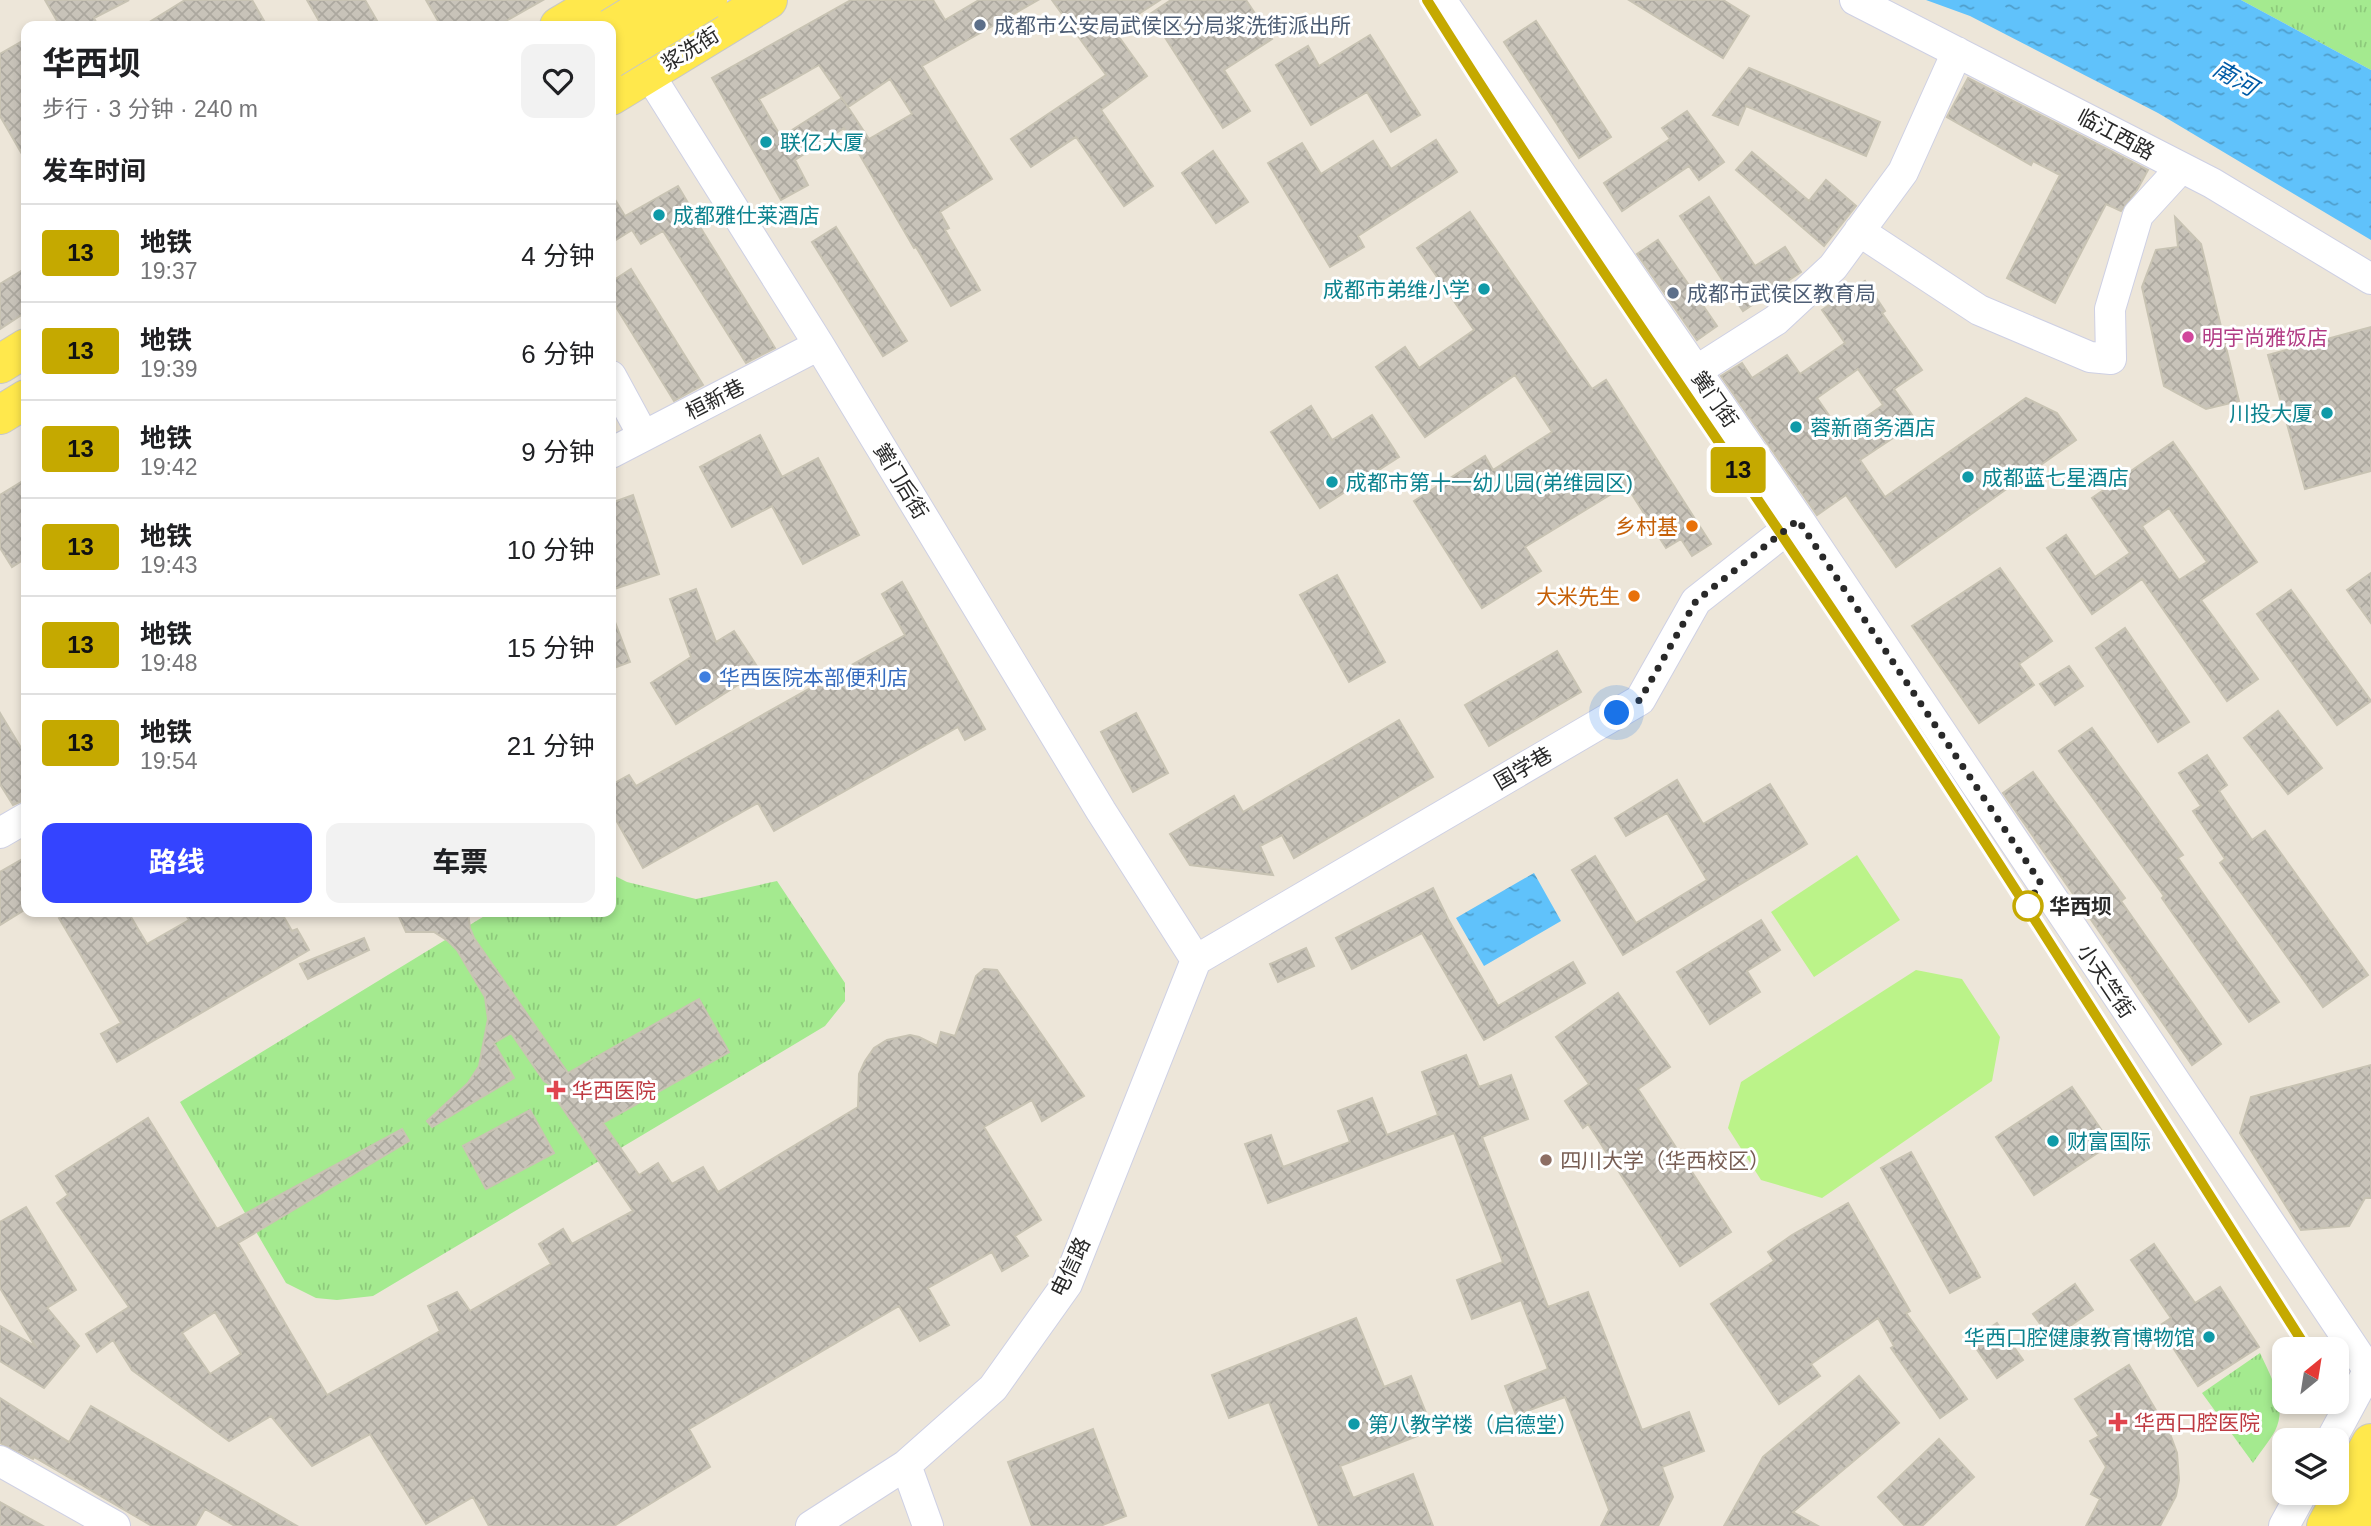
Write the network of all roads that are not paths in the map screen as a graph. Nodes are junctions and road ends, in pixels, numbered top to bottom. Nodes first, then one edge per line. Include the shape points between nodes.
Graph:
1 (605, 0) edge
2 (657, 0) edge
3 (708, 0) edge
4 (768, 0) edge
5 (1441, 0) edge
6 (1855, 0) edge
7 (568, 21) edge
8 (616, 25) edge
9 (1957, 52) junction
10 (616, 56) edge
11 (649, 74) junction
12 (616, 93) edge
13 (2181, 168) junction
14 (1859, 231) junction
15 (2371, 279) edge
16 (819, 345) junction
17 (21, 351) edge
18 (0, 364) edge
19 (1696, 371) junction
20 (21, 377) edge
21 (616, 385) edge
22 (0, 388) edge
23 (21, 402) edge
24 (0, 415) edge
25 (21, 427) edge
26 (0, 433) edge
27 (643, 435) junction
28 (616, 450) edge
29 (1798, 520) junction
30 (21, 821) edge
31 (0, 833) edge
32 (1196, 960) junction
33 (2370, 1370) edge
34 (2338, 1428) edge
35 (2371, 1443) edge
36 (0, 1461) edge
37 (906, 1465) junction
38 (2371, 1502) edge
39 (2295, 1505) edge
40 (115, 1526) edge
41 (811, 1526) edge
42 (928, 1526) edge
43 (2284, 1526) edge
44 (2326, 1526) edge
45 (2358, 1526) edge

1 - 7 main road
1 - 11 street, 黉门后街
2 - 8 main road, bridge
3 - 10 main road, bridge
4 - 11 main road, 浆洗街
5 - 19 street, 黉门街
6 - 9 street, 临江西路
9 - 13 street, 临江西路
9 - 14 street via 1903,172
11 - 12 main road, 浆洗街
11 - 16 street, 黉门后街
13 - 14 street via 2138,215 2110,309 2111,359 2090,357 1979,310
13 - 15 street, 临江西路
14 - 19 street via 1833,267 1776,320
16 - 27 street, 桓新巷
16 - 32 street, 黉门后街
17 - 18 main road
19 - 29 street, 黉门街
20 - 22 main road
21 - 27 street
23 - 24 main road
25 - 26 main road
27 - 28 street, 桓新巷
29 - 32 street, 国学巷 via 1696,601 1640,700
29 - 33 street, 小天竺街
30 - 31 street
32 - 37 street, 电信路 via 1067,1284 993,1388
33 - 34 street
35 - 44 main road
36 - 40 street
37 - 41 street, 电信路
37 - 42 street
38 - 45 main road
39 - 43 street

